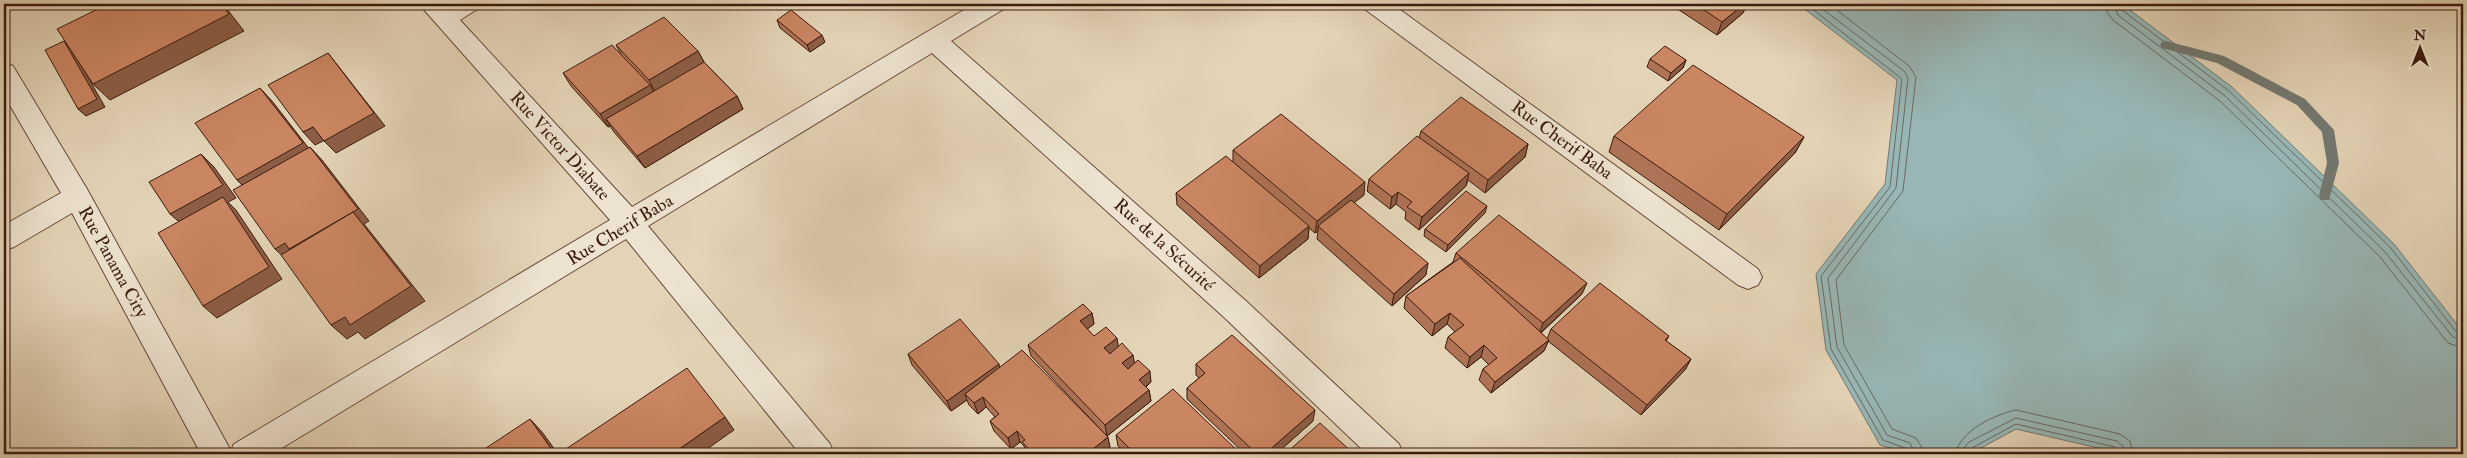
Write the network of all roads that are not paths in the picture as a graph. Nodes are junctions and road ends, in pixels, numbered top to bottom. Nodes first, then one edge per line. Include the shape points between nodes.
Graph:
1 (467, 4) edge
2 (993, 4) edge
3 (1375, 4) edge
4 (437, 11) edge
5 (935, 41) junction
6 (4, 73) edge
7 (77, 197) junction
8 (630, 224) junction
9 (4, 239) edge
10 (1748, 277) dead end
11 (217, 454) edge
12 (245, 454) edge
13 (819, 454) edge
14 (1388, 454) edge

1 - 4 street
2 - 5 street, Rue Cherif Baba
3 - 10 street, Rue Cherif Baba
4 - 8 street, Rue Victor Diabate
5 - 8 street, Rue Cherif Baba
5 - 14 street, Rue de la Sécurité via 1236,310
6 - 7 street, Rue Panama City
7 - 9 street
7 - 11 street, Rue Panama City
8 - 12 street, Rue Cherif Baba
8 - 13 street, Rue Victor Diabate

